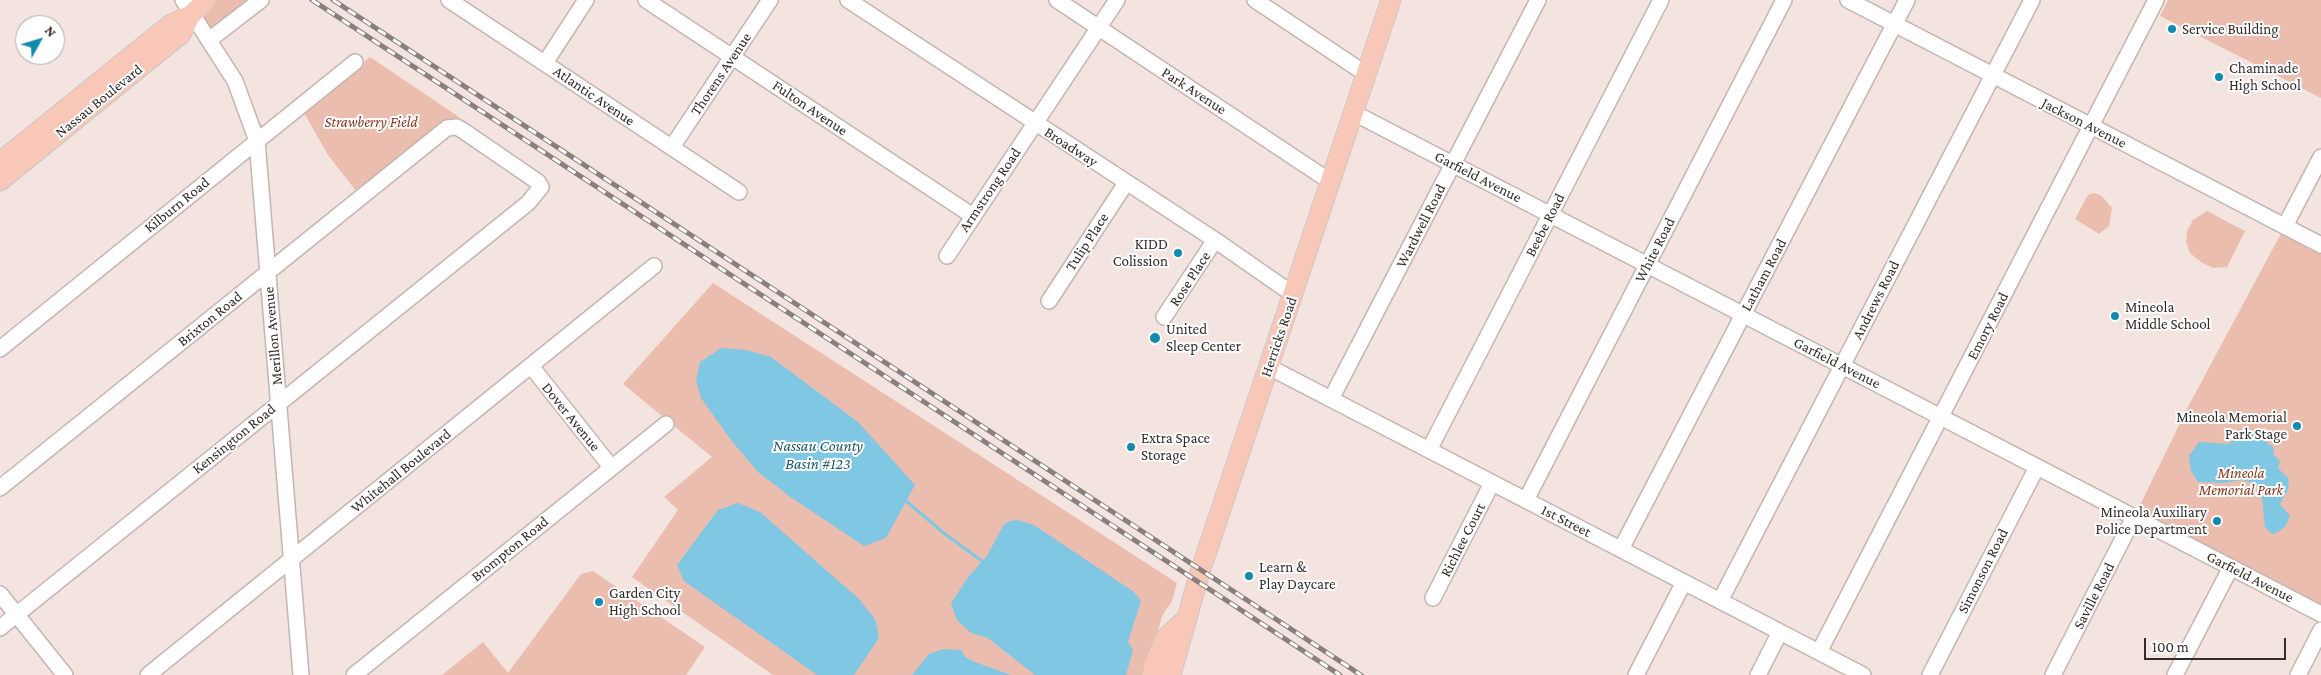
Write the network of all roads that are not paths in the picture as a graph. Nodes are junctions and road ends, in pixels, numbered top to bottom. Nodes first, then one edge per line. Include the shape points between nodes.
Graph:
1 (173, 0) edge
2 (206, 0) edge
3 (261, 0) edge
4 (450, 0) edge
5 (586, 0) edge
6 (646, 0) edge
7 (770, 0) edge
8 (848, 0) edge
9 (1057, 0) edge
10 (1117, 0) edge
11 (1255, 0) edge
12 (1391, 0) edge
13 (1538, 0) edge
14 (1661, 0) edge
15 (1784, 0) edge
16 (1848, 0) edge
17 (1907, 0) edge
18 (2032, 0) edge
19 (2156, 0) edge
20 (187, 7) edge
21 (1894, 24) junction
22 (1098, 28) junction
23 (210, 40) junction
24 (732, 57) junction
25 (355, 62) dead end
26 (545, 63) junction
27 (1366, 74) junction
28 (1993, 75) junction
29 (1354, 113) junction
30 (1035, 124) junction
31 (2091, 126) junction
32 (257, 141) junction
33 (672, 147) junction
34 (495, 151) joint
35 (2321, 156) edge
36 (0, 162) edge
37 (1454, 164) junction
38 (0, 181) edge
39 (1331, 182) junction
40 (1126, 183) junction
41 (739, 192) dead end
42 (1550, 215) junction
43 (973, 216) junction
44 (2285, 226) junction
45 (1215, 240) junction
46 (2321, 245) edge
47 (947, 256) dead end
48 (1647, 265) junction
49 (654, 266) dead end
50 (267, 272) junction
51 (1294, 294) junction
52 (1049, 301) dead end
53 (1743, 314) junction
54 (1164, 318) dead end
55 (0, 349) edge
56 (531, 366) junction
57 (1842, 366) junction
58 (1269, 367) junction
59 (1331, 399) junction
60 (278, 404) junction
61 (1941, 417) junction
62 (666, 424) dead end
63 (1429, 450) junction
64 (612, 467) junction
65 (2037, 467) junction
66 (1492, 483) junction
67 (0, 488) edge
68 (1526, 500) junction
69 (2134, 517) junction
70 (1621, 549) junction
71 (291, 560) junction
72 (2231, 567) junction
73 (1684, 582) junction
74 (0, 594) edge
75 (1433, 598) dead end
76 (1720, 601) junction
77 (2321, 614) edge
78 (17, 615) junction
79 (1186, 619) junction
80 (0, 628) edge
81 (2321, 630) edge
82 (1780, 632) junction
83 (1819, 652) junction
84 (65, 675) edge
85 (148, 675) edge
86 (301, 675) edge
87 (354, 675) edge
88 (1152, 675) edge
89 (1171, 675) edge
90 (1636, 675) edge
91 (1758, 675) edge
92 (1863, 675) edge
93 (1930, 675) edge
94 (2053, 675) edge
95 (2175, 675) edge
96 (2298, 675) edge

1 - 20 street, Merillon Avenue
2 - 20 main road, Nassau Boulevard
3 - 23 street
4 - 26 street, Atlantic Avenue
5 - 26 street
6 - 24 street, Fulton Avenue
7 - 24 street, Thorens Avenue
8 - 30 street, Broadway
9 - 22 street, Park Avenue
10 - 22 street, Armstrong Road
11 - 27 street
12 - 27 main road, Herricks Road
13 - 37 street, Wardwell Road
14 - 42 street, Beebe Road
15 - 48 street, White Road
16 - 21 street, Jackson Avenue
17 - 21 street, Latham Road
18 - 28 street, Andrews Road
19 - 31 street, Emory Road
20 - 23 street, Merillon Avenue
20 - 36 main road, Nassau Boulevard via 171,24
20 - 38 main road, Nassau Boulevard via 181,34
21 - 28 street, Jackson Avenue
21 - 53 street, Latham Road
22 - 30 street, Armstrong Road
22 - 39 street, Park Avenue
23 - 32 street, Merillon Avenue via 237,86
24 - 33 street, Thorens Avenue
24 - 43 street, Fulton Avenue
25 - 32 street, Kilburn Road
26 - 33 street, Atlantic Avenue
27 - 29 main road, Herricks Road
28 - 31 street, Jackson Avenue
28 - 57 street, Andrews Road
29 - 37 street, Garfield Avenue
29 - 39 main road, Herricks Road
30 - 40 street, Broadway
30 - 43 street, Armstrong Road
31 - 44 street, Jackson Avenue
31 - 61 street, Emory Road
32 - 50 street, Merillon Avenue
32 - 55 street, Kilburn Road
33 - 41 street, Atlantic Avenue
34 - 50 street, Brixton Road via 457,127 447,128
34 - 60 street, Kensington Road via 538,182 541,187 536,194
35 - 44 street
37 - 42 street, Garfield Avenue
37 - 59 street, Wardwell Road
39 - 51 main road, Herricks Road
40 - 45 street, Broadway
40 - 52 street, Tulip Place
42 - 48 street, Garfield Avenue
42 - 63 street, Beebe Road
43 - 47 street, Armstrong Road
44 - 46 street, Jackson Avenue
45 - 51 street, Broadway
45 - 54 street, Rose Place
48 - 53 street, Garfield Avenue
48 - 68 street, White Road
49 - 56 street, Whitehall Boulevard
50 - 60 street, Merillon Avenue
50 - 67 street, Brixton Road
51 - 58 main road, Herricks Road
53 - 57 street, Garfield Avenue
53 - 70 street, Latham Road
56 - 64 street, Dover Avenue
56 - 71 street, Whitehall Boulevard
57 - 61 street, Garfield Avenue
57 - 76 street, Andrews Road
58 - 59 street, 1st Street
58 - 79 main road, Herricks Road
59 - 63 street, 1st Street
60 - 71 street, Merillon Avenue
60 - 78 street, Kensington Road
61 - 65 street, Garfield Avenue
61 - 83 street, Emory Road
62 - 64 street, Brompton Road
63 - 66 street, 1st Street
64 - 87 street, Brompton Road
65 - 69 street, Garfield Avenue
65 - 93 street, Simonson Road
66 - 68 street, 1st Street
66 - 75 street, Richlee Court
68 - 70 street, 1st Street
69 - 72 street, Garfield Avenue
69 - 94 street, Saville Road
70 - 73 street, 1st Street
71 - 85 street, Whitehall Boulevard
71 - 86 street, Merillon Avenue
72 - 77 street, Garfield Avenue
72 - 95 street
73 - 76 street, 1st Street
73 - 90 street
74 - 78 street
76 - 82 street, 1st Street
78 - 80 street, Kensington Road
78 - 84 street
79 - 88 main road via 1165,638
79 - 89 main road, Herricks Road
81 - 96 street
82 - 83 street, 1st Street
82 - 91 street
83 - 92 street, 1st Street

